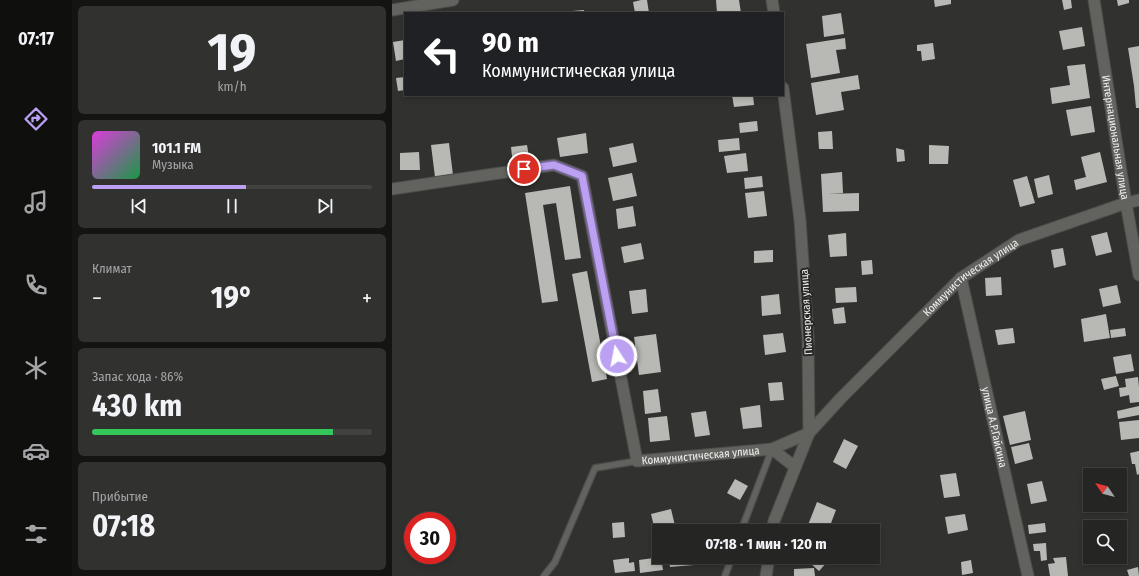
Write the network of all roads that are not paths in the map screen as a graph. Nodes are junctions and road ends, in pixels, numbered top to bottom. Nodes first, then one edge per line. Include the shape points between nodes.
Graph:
1 (453, 0) edge
2 (772, 0) edge
3 (1094, 0) edge
4 (392, 10) edge
5 (774, 12) edge
6 (784, 96) edge
7 (392, 189) edge
8 (1139, 200) edge
9 (1126, 203) junction
10 (1139, 275) edge
11 (961, 278) junction
12 (809, 433) junction
13 (772, 449) junction
14 (637, 461) junction
15 (795, 467) junction
16 (744, 524) edge
17 (773, 524) edge
18 (729, 564) edge
19 (768, 564) edge
20 (544, 576) edge
21 (724, 576) edge
22 (766, 576) edge
23 (1028, 576) edge

1 - 4 street
2 - 5 street
3 - 9 street, Интернациональная улица
6 - 12 street, Пионерская улица via 800,220 808,330
7 - 14 street, Коммунистическая улица via 554,165 582,176
8 - 9 street, Коммунистическая улица
9 - 10 street, Интернациональная улица
9 - 11 street, Коммунистическая улица via 1019,240
11 - 12 street, Коммунистическая улица
11 - 23 street, улица А.Р.Гайсина
12 - 13 street, Коммунистическая улица
12 - 15 street, Пионерская улица
13 - 14 street, Коммунистическая улица
13 - 15 street
13 - 16 lane
14 - 20 lane via 595,468 556,562
15 - 17 street, Пионерская улица
18 - 21 lane
19 - 22 street

